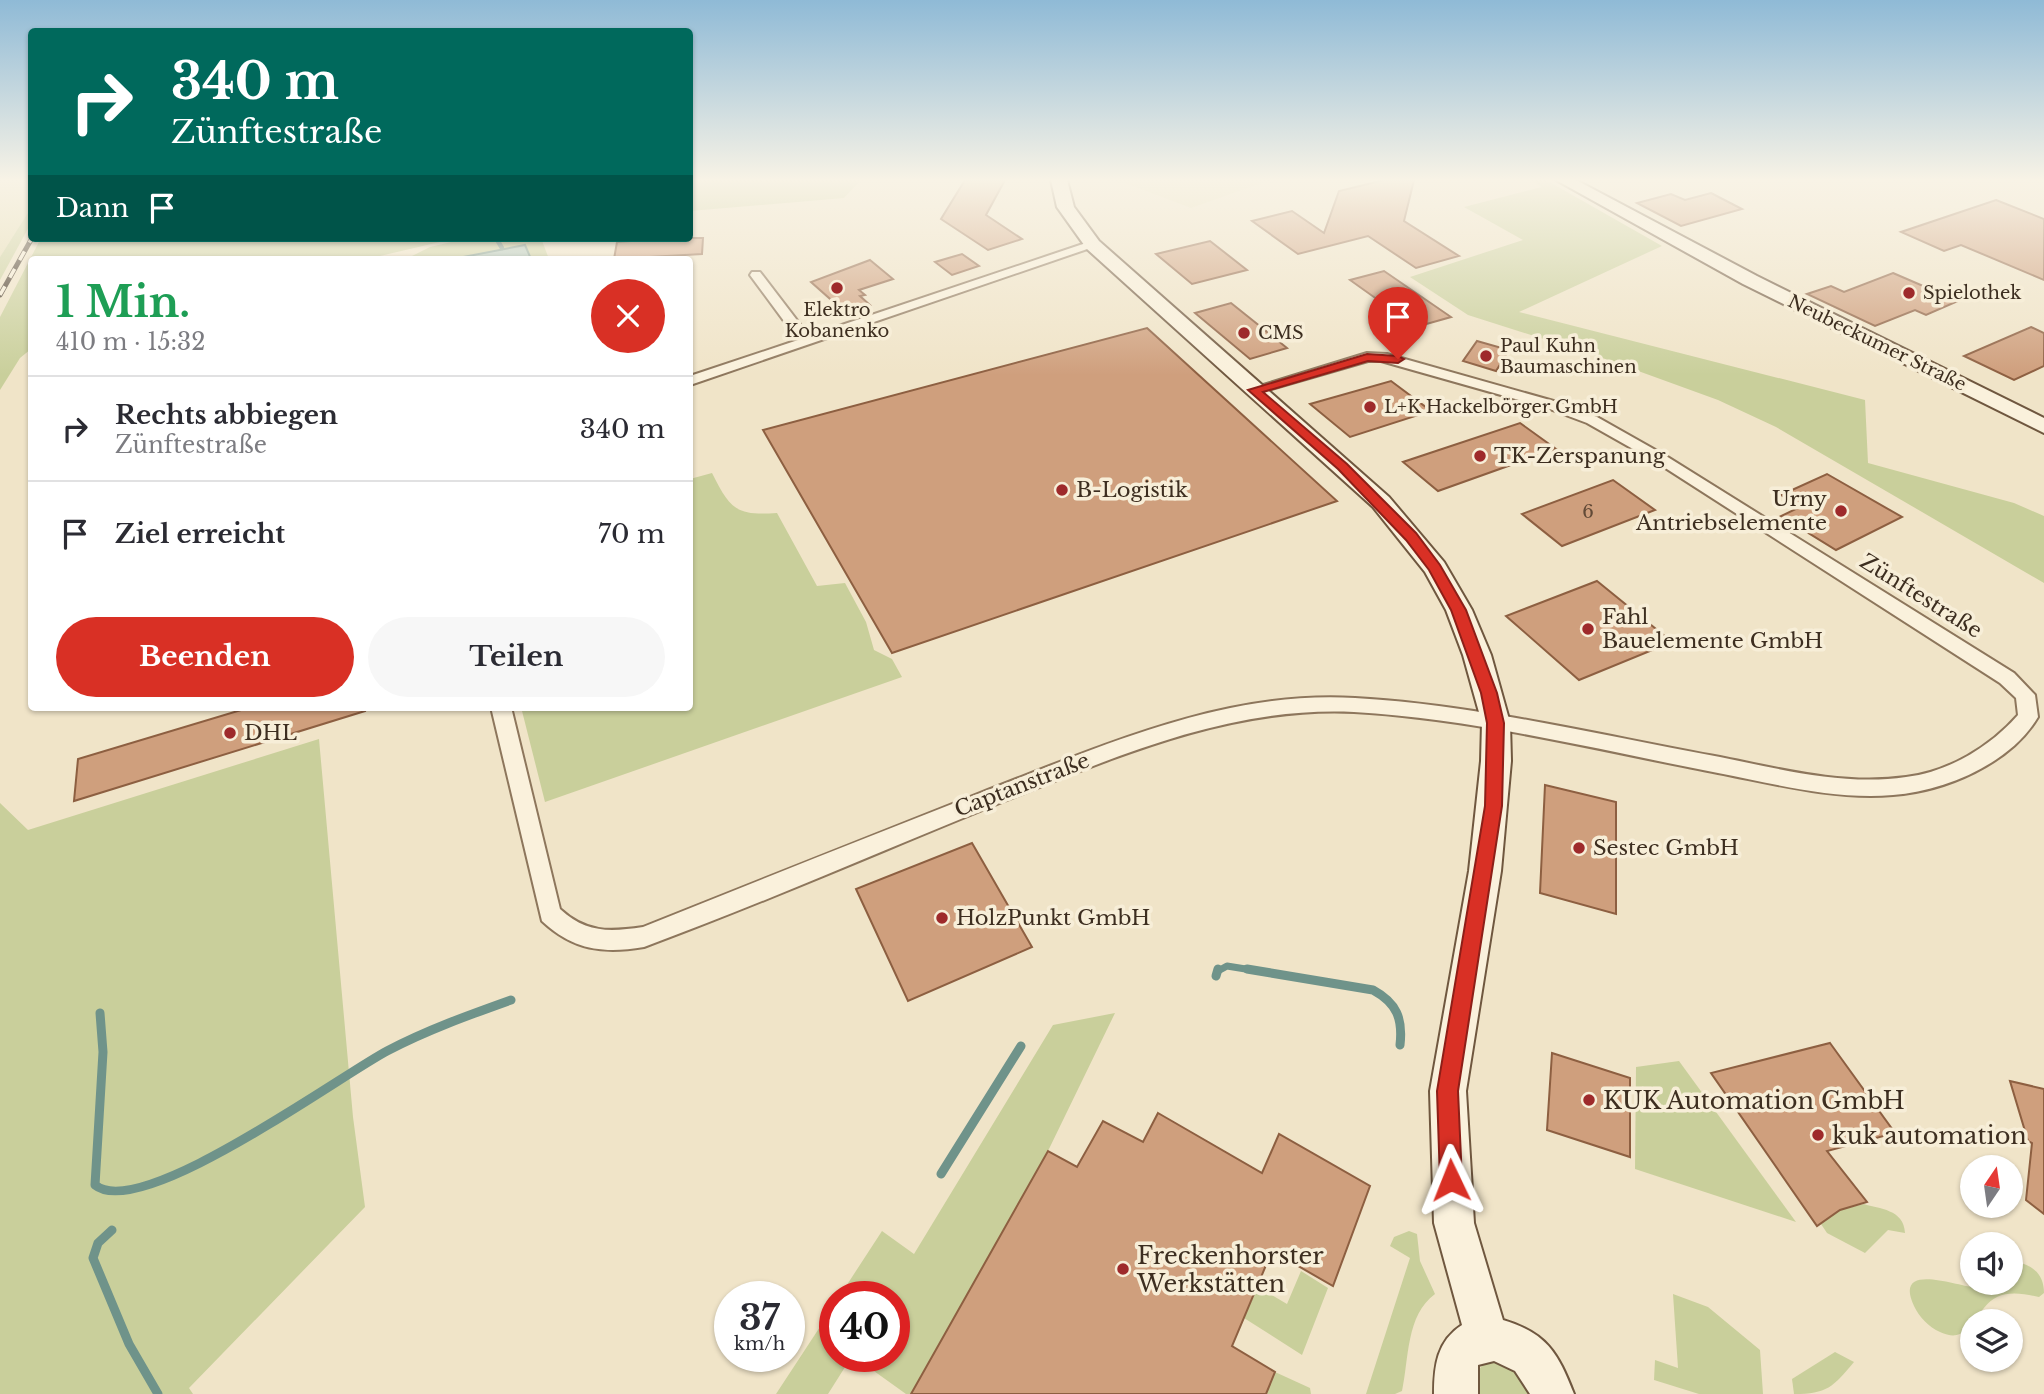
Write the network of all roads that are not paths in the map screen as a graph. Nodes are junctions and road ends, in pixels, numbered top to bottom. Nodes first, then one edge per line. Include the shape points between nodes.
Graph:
1 (1093, 245) joint
2 (1685, 245) edge
3 (756, 275) dead end
4 (806, 341) junction
5 (693, 380) edge
6 (1254, 390) junction
7 (2044, 426) edge
8 (503, 711) edge
9 (1496, 723) junction
10 (1487, 1338) junction
11 (1456, 1394) edge
12 (1552, 1394) edge

1 - 4 street
1 - 6 street
2 - 7 street, Neubeckumer Straße
3 - 4 street
4 - 5 street
6 - 9 street via 1381,502 1435,568 1477,655
6 - 9 street, Zünftestraße via 1367,357 1382,357 1592,420 2007,678 2025,695 2028,717 2014,737 1952,773 1908,785 1854,786 1754,772
8 - 9 street, Captanstraße via 550,915 566,931 588,941 613,942 644,936 1153,734 1282,706 1351,705
9 - 10 street via 1487,858 1448,1091 1454,1223
10 - 11 street via 1474,1341 1456,1361
10 - 12 street via 1503,1339 1533,1359

